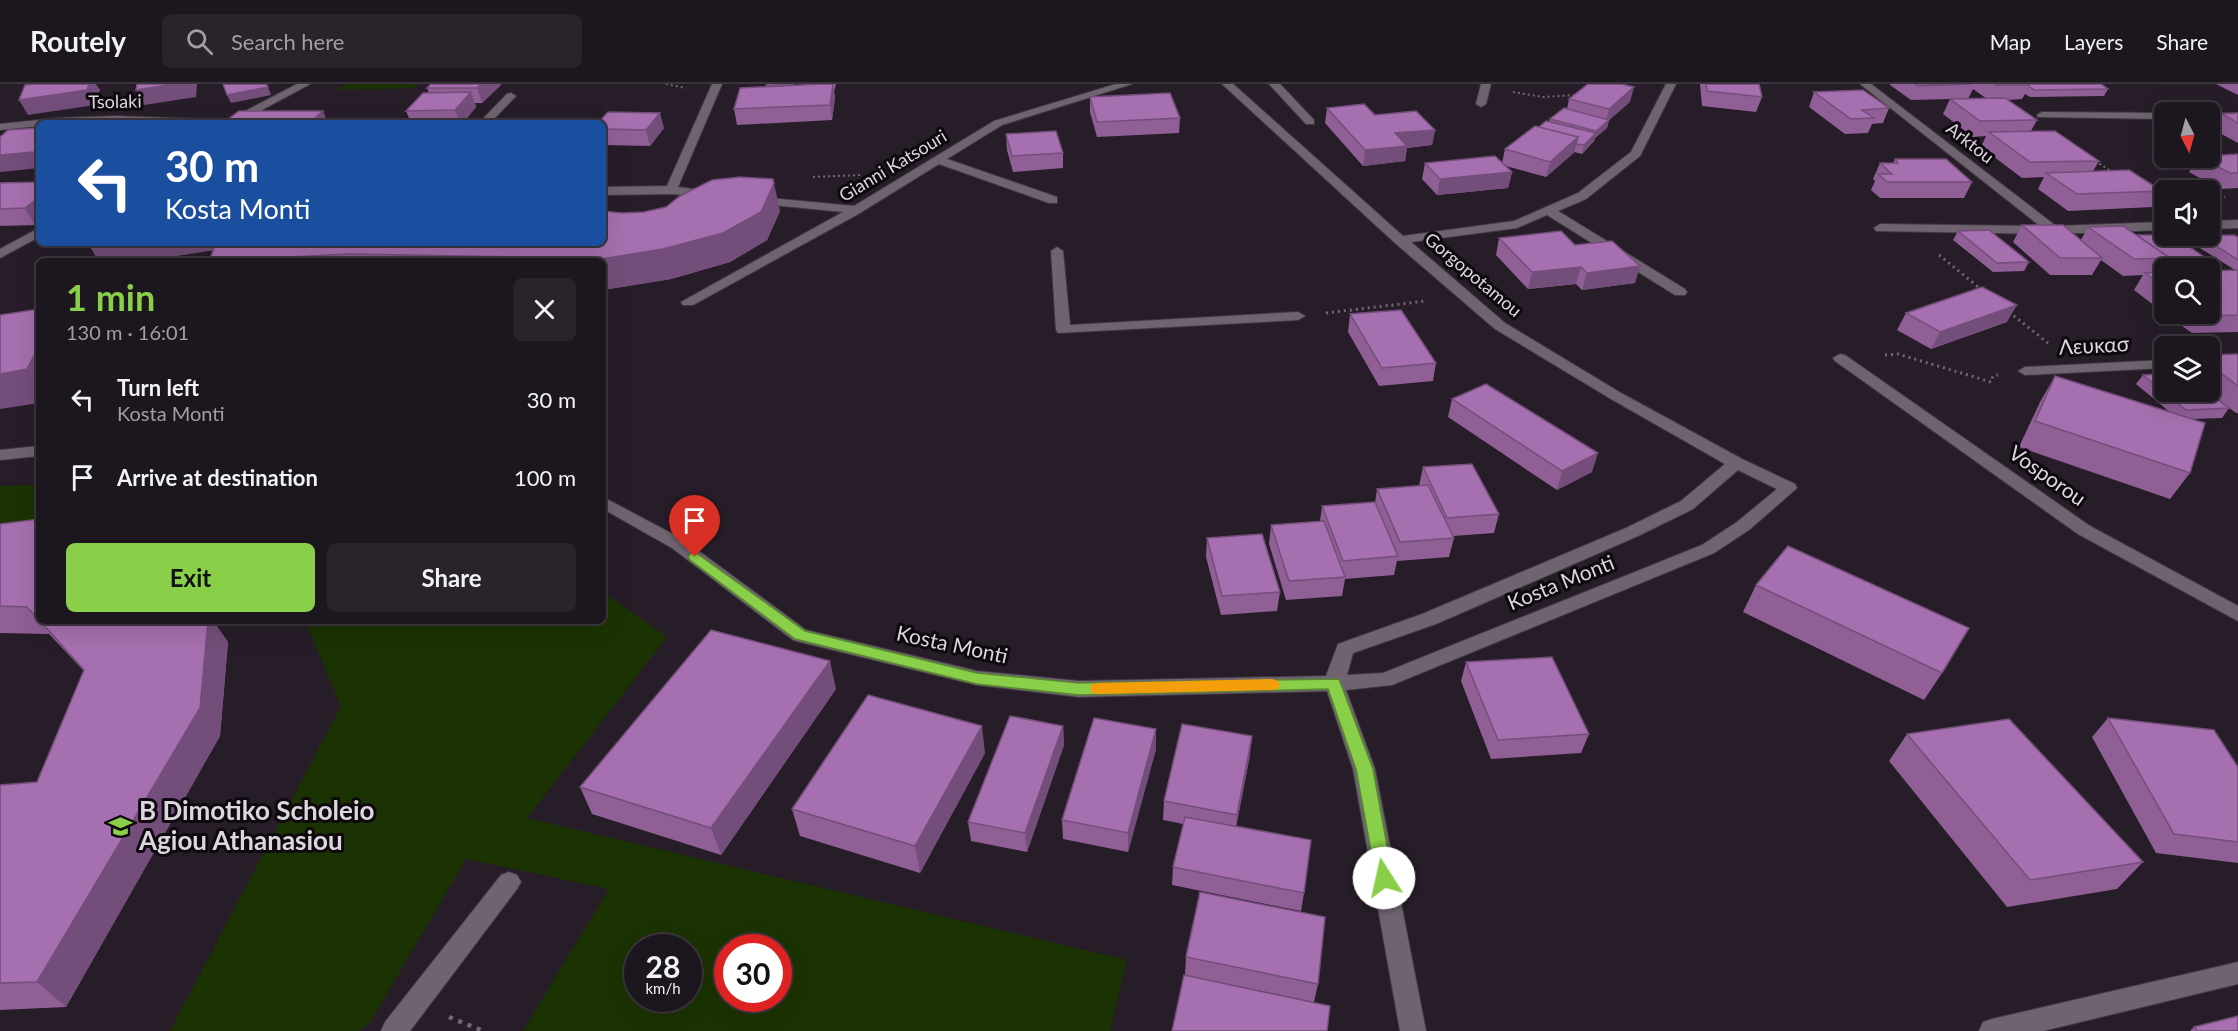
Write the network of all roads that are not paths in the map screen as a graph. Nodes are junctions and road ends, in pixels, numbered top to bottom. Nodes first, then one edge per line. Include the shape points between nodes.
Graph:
1 (305, 84) edge
2 (717, 84) edge
3 (1126, 84) edge
4 (1227, 84) edge
5 (1274, 84) edge
6 (1671, 84) edge
7 (1865, 84) edge
8 (1486, 86) edge
9 (511, 96) dead end
10 (1481, 104) dead end
11 (2042, 115) dead end
12 (2154, 116) edge
13 (2220, 116) edge
14 (2238, 116) edge
15 (68, 120) edge
16 (184, 120) edge
17 (237, 120) edge
18 (487, 120) edge
19 (36, 122) edge
20 (1310, 122) dead end
21 (0, 127) edge
22 (937, 160) junction
23 (671, 190) junction
24 (606, 192) edge
25 (1053, 200) dead end
26 (856, 210) junction
27 (1549, 210) junction
28 (2238, 224) edge
29 (2220, 225) edge
30 (2154, 226) edge
31 (1880, 228) dead end
32 (2053, 230) junction
33 (36, 234) edge
34 (1400, 240) junction
35 (1057, 251) dead end
36 (0, 254) edge
37 (1680, 292) dead end
38 (688, 302) dead end
39 (1299, 316) road end
40 (1840, 358) road end
41 (2154, 364) edge
42 (2025, 370) road end
43 (36, 451) edge
44 (0, 455) edge
45 (1736, 463) junction
46 (1789, 488) joint
47 (606, 504) edge
48 (2238, 614) edge
49 (1334, 683) junction
50 (509, 882) dead end
51 (2238, 973) edge
52 (394, 1031) edge
53 (1413, 1031) edge
54 (1992, 1031) edge

1 - 17 street
2 - 23 street
3 - 22 street, Gianni Katsouri via 998,123
4 - 34 street, Gorgopotamou
5 - 20 street
6 - 27 street via 1636,154 1582,196
7 - 32 street, Arktou
8 - 10 street
9 - 18 street
11 - 12 street
13 - 14 street
15 - 16 street, Tsolaki
19 - 21 street, Tsolaki
22 - 25 street
22 - 26 street, Gianni Katsouri
23 - 24 street
23 - 26 street
26 - 38 street, Gianni Katsouri
27 - 34 street via 1517,224
27 - 37 street
28 - 29 street
30 - 32 street
31 - 32 street
33 - 36 street
34 - 45 street, Gorgopotamou via 1500,326
35 - 39 street via 1063,330
40 - 48 street, Vosporou via 2084,530
41 - 42 street, Λευκασ
43 - 44 street
45 - 46 street, Gorgopotamou
45 - 49 street, Kosta Monti via 1687,505 1632,532 1429,619 1345,649
46 - 49 street, Kosta Monti via 1708,549 1385,680
47 - 49 street, Kosta Monti via 678,544 800,635 977,678 1079,689
49 - 53 street via 1364,769
50 - 52 street
51 - 54 street

